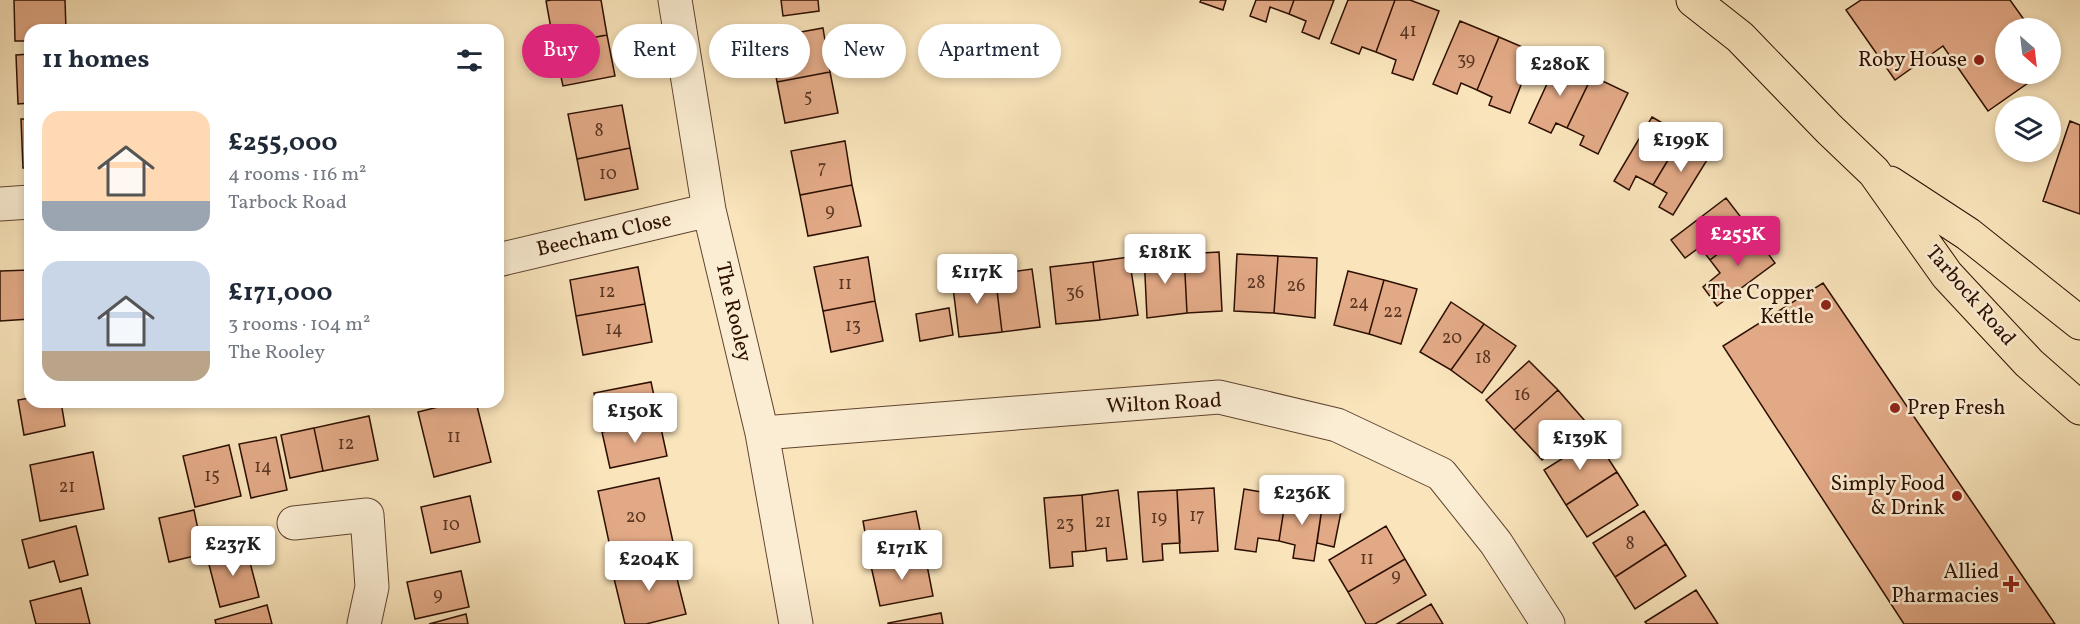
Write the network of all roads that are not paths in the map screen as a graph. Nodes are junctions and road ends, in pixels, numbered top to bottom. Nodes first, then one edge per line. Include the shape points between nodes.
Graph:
1 (675, 0) edge
2 (1693, 0) edge
3 (1874, 172) junction
4 (24, 202) edge
5 (0, 204) edge
6 (710, 210) junction
7 (504, 259) edge
8 (2080, 323) edge
9 (2080, 408) edge
10 (762, 434) junction
11 (294, 523) dead end
12 (364, 624) edge
13 (796, 624) edge
14 (1548, 624) edge

1 - 6 street, The Rooley
2 - 3 main road, Tarbock Road via 1740,37
3 - 8 main road, Tarbock Road via 1968,234
3 - 9 main road, Tarbock Road via 1947,275 2029,363
4 - 5 street
6 - 7 street, Beecham Close
6 - 10 street, The Rooley
10 - 13 street, The Rooley
10 - 14 street, Wilton Road via 1219,397 1337,425 1441,474 1496,543
11 - 12 street via 367,515 372,587

